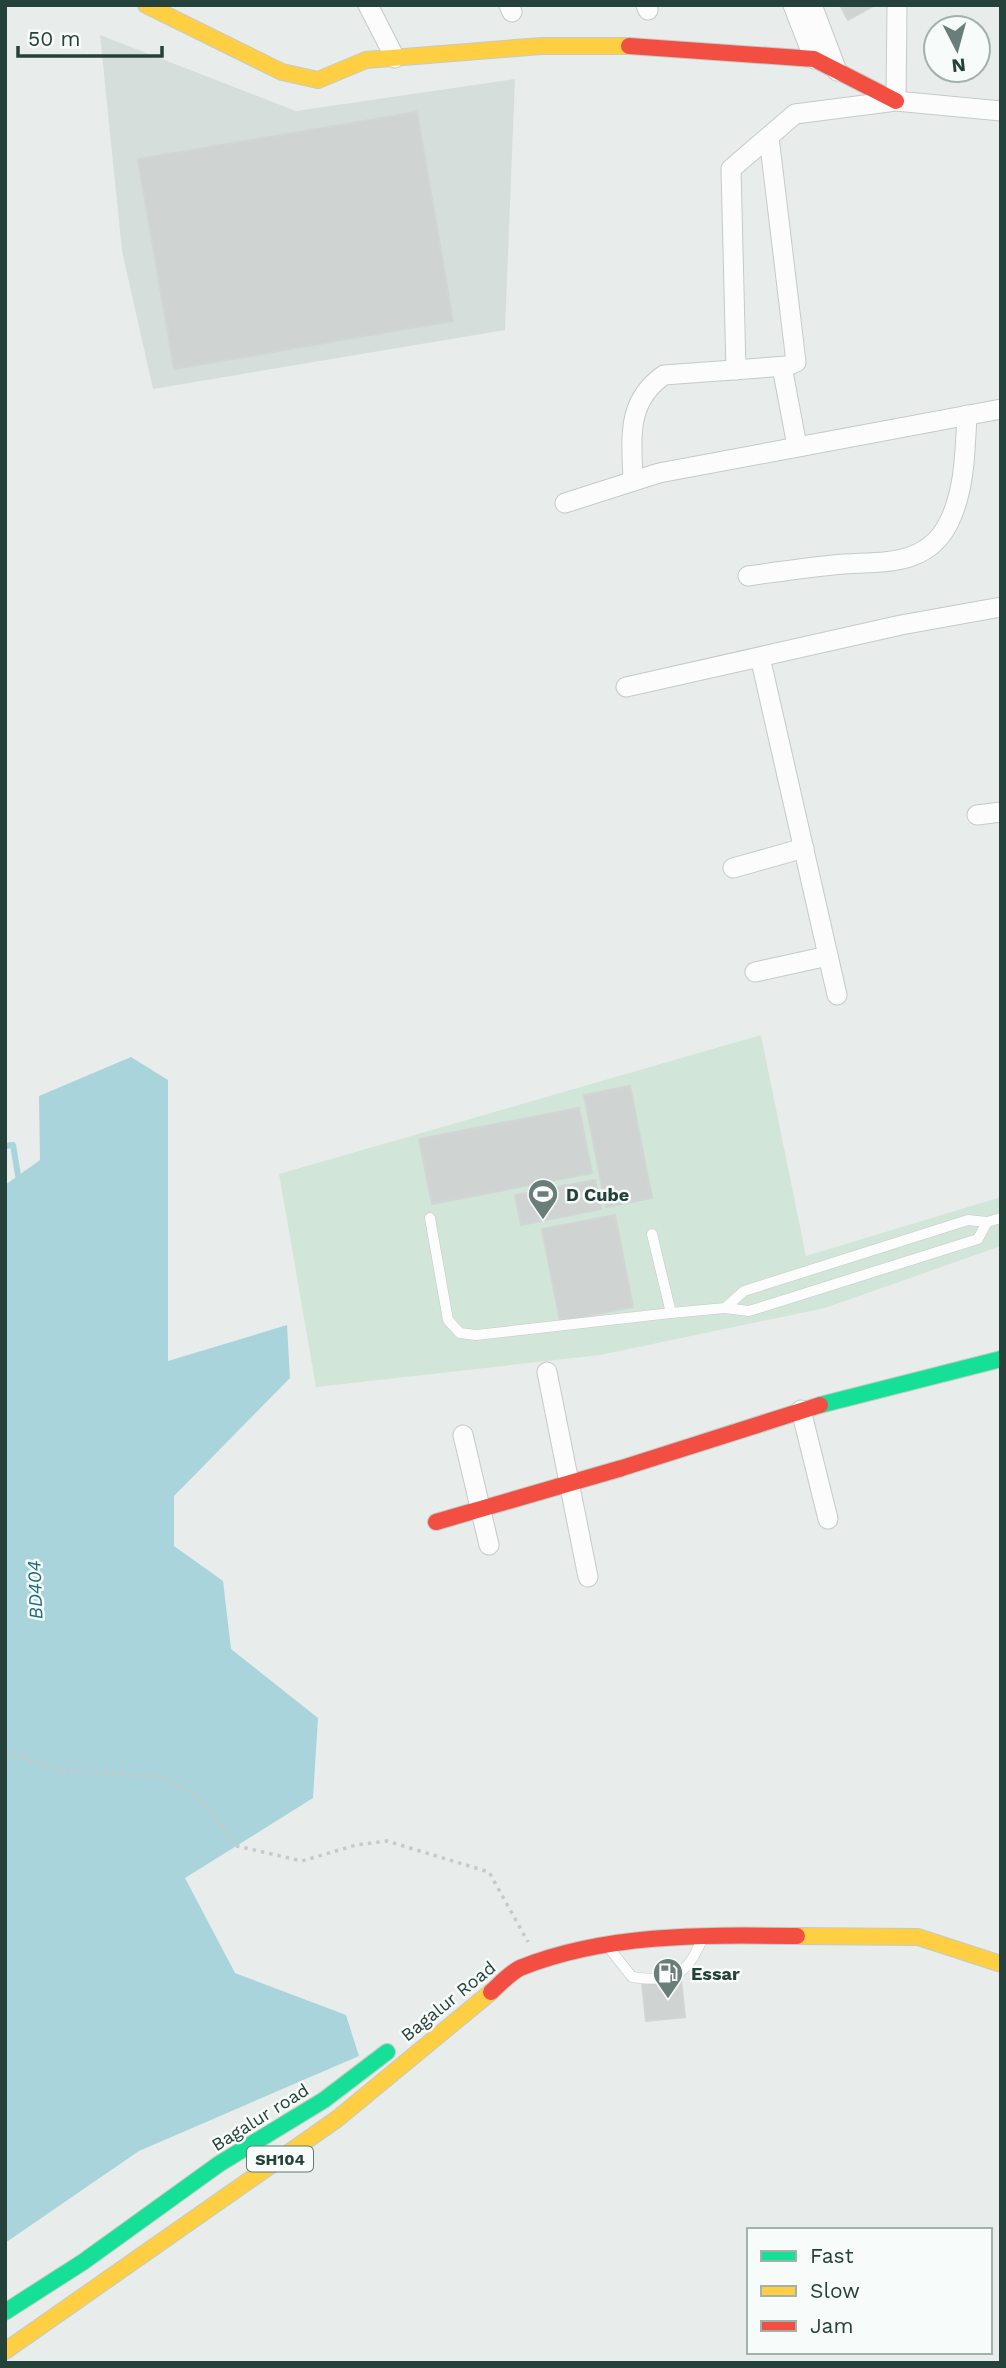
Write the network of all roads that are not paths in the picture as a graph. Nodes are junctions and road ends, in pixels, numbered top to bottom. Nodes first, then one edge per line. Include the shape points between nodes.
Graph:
1 (146, 5) edge
2 (368, 5) edge
3 (793, 5) edge
4 (812, 5) edge
5 (897, 5) edge
6 (395, 58) junction
7 (814, 59) junction
8 (837, 71) junction
9 (895, 101) junction
10 (1001, 110) edge
11 (769, 137) junction
12 (788, 366) junction
13 (736, 370) junction
14 (1001, 409) edge
15 (967, 415) junction
16 (797, 446) junction
17 (633, 481) junction
18 (565, 503) dead end
19 (748, 576) dead end
20 (1001, 607) edge
21 (760, 657) junction
22 (626, 687) dead end
23 (1001, 812) edge
24 (977, 815) dead end
25 (804, 848) junction
26 (733, 868) dead end
27 (828, 956) junction
28 (755, 972) dead end
29 (837, 995) dead end
30 (430, 1218) dead end
31 (1001, 1218) edge
32 (987, 1222) junction
33 (652, 1234) dead end
34 (725, 1308) junction
35 (671, 1313) junction
36 (1001, 1359) edge
37 (547, 1372) dead end
38 (801, 1409) junction
39 (463, 1436) dead end
40 (569, 1484) junction
41 (478, 1509) junction
42 (828, 1518) dead end
43 (436, 1522) dead end
44 (489, 1545) dead end
45 (588, 1577) dead end
46 (704, 1935) junction
47 (607, 1944) junction
48 (1001, 1950) edge
49 (535, 1956) junction
50 (1001, 1964) edge
51 (445, 2008) dead end
52 (401, 2042) dead end
53 (5, 2312) edge
54 (5, 2351) edge

1 - 6 main road via 282,72 318,80 366,60
2 - 6 street
3 - 7 street
4 - 8 street
5 - 9 street
6 - 7 main road via 528,47 622,46
7 - 8 main road
8 - 9 main road
9 - 10 street
9 - 11 street via 795,114
11 - 12 street via 796,362
11 - 13 street via 731,169
12 - 13 street
12 - 16 street via 783,372
13 - 17 street via 664,375 655,381 632,415
14 - 15 street
15 - 16 street
15 - 19 street via 959,496 940,537 893,563 835,564
16 - 17 street
17 - 18 street
20 - 21 street
21 - 22 street
21 - 25 street
23 - 24 street
25 - 26 street
25 - 27 street
27 - 28 street
27 - 29 street
30 - 35 lane via 448,1320 460,1334 578,1326
31 - 32 lane
32 - 34 lane via 968,1220 744,1291
32 - 34 lane via 978,1239 749,1311
33 - 35 lane
34 - 35 lane
36 - 38 main road
37 - 40 street
38 - 40 main road
38 - 42 street
39 - 41 street
40 - 41 main road
40 - 45 street
41 - 43 main road
41 - 44 street
46 - 47 main road, Bagalur Road / SH104
46 - 47 lane via 684,1971 652,1980 632,1977
46 - 50 main road, Bagalur Road / SH104 via 918,1937
47 - 49 main road, Bagalur Road / SH104
48 - 49 main road, Bagalur Road / SH104 via 932,1928 862,1922 751,1922 576,1939
49 - 51 main road, Bagalur road / SH104 via 511,1958
49 - 54 main road, Bagalur Road / SH104 via 337,2119
52 - 53 main road, Bagalur road / SH104 via 324,2100 219,2164

